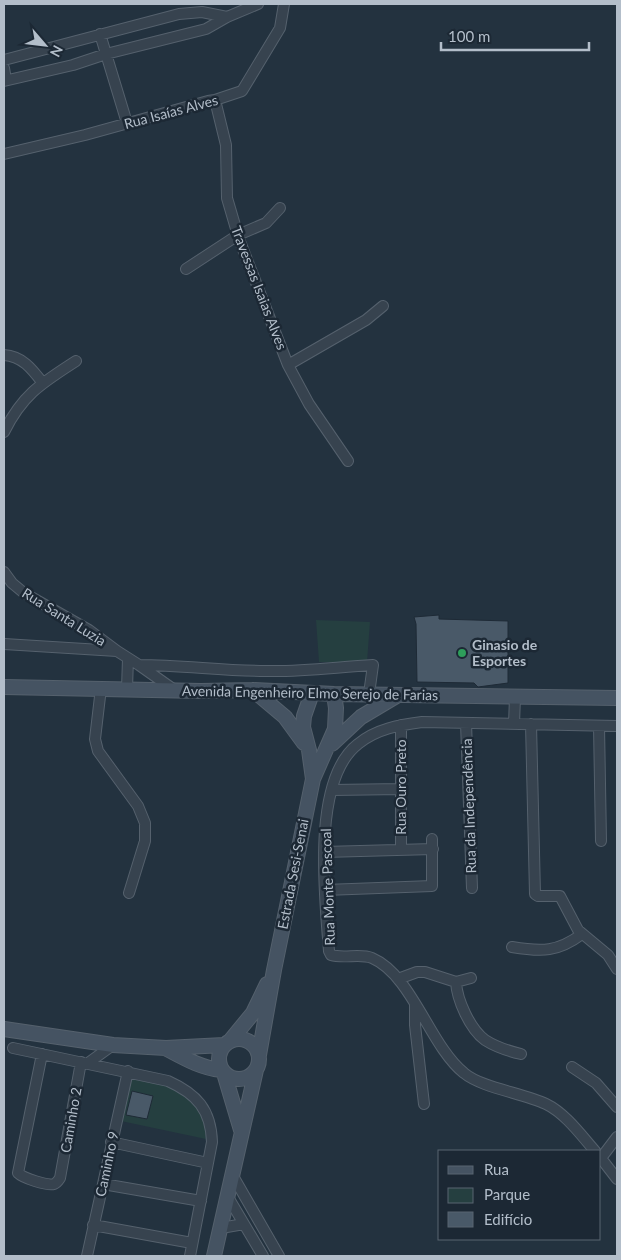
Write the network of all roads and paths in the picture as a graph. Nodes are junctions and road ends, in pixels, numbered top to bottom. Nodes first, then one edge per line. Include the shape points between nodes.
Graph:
1 (258, 4) edge
2 (284, 4) edge
3 (227, 17) junction
4 (100, 34) junction
5 (106, 54) junction
6 (4, 60) edge
7 (4, 68) edge
8 (5, 80) edge
9 (215, 100) junction
10 (127, 123) junction
11 (4, 154) edge
12 (280, 208) dead end
13 (238, 235) junction
14 (186, 269) dead end
15 (383, 306) dead end
16 (4, 355) edge
17 (76, 361) dead end
18 (288, 365) junction
19 (42, 382) junction
20 (4, 432) edge
21 (348, 460) dead end
22 (4, 572) edge
23 (4, 644) edge
24 (117, 651) junction
25 (128, 658) junction
26 (139, 665) junction
27 (4, 687) edge
28 (101, 688) junction
29 (127, 689) junction
30 (173, 689) junction
31 (253, 690) junction
32 (312, 693) junction
33 (334, 694) junction
34 (369, 694) junction
35 (398, 695) junction
36 (516, 697) junction
37 (617, 698) edge
38 (466, 723) junction
39 (514, 724) junction
40 (531, 724) junction
41 (401, 725) junction
42 (599, 726) junction
43 (617, 726) edge
44 (309, 750) junction
45 (325, 752) junction
46 (313, 778) junction
47 (401, 789) junction
48 (332, 790) junction
49 (602, 841) dead end
50 (401, 849) junction
51 (324, 852) junction
52 (472, 888) dead end
53 (325, 890) junction
54 (129, 893) dead end
55 (582, 934) junction
56 (512, 947) dead end
57 (617, 969) edge
58 (274, 970) junction
59 (471, 978) dead end
60 (398, 979) junction
61 (456, 982) junction
62 (415, 1005) junction
63 (4, 1029) edge
64 (227, 1043) junction
65 (113, 1045) junction
66 (13, 1048) dead end
67 (166, 1048) junction
68 (42, 1054) junction
69 (521, 1054) dead end
70 (259, 1055) junction
71 (84, 1062) junction
72 (572, 1067) dead end
73 (256, 1070) junction
74 (128, 1071) junction
75 (223, 1072) junction
76 (424, 1104) dead end
77 (617, 1108) edge
78 (242, 1131) junction
79 (617, 1137) edge
80 (111, 1142) junction
81 (594, 1150) edge
82 (601, 1153) edge
83 (601, 1158) edge
84 (208, 1163) junction
85 (233, 1176) junction
86 (617, 1179) edge
87 (103, 1184) junction
88 (228, 1197) junction
89 (201, 1201) junction
90 (244, 1224) junction
91 (93, 1225) junction
92 (221, 1228) junction
93 (192, 1243) junction
94 (86, 1256) edge
95 (190, 1256) edge
96 (214, 1256) edge
97 (263, 1256) edge
98 (279, 1256) edge

1 - 3 street
2 - 9 street, Rua Isaías Alves via 280,28 244,90
3 - 4 street via 202,12 179,14
3 - 5 street via 206,29
4 - 5 street
4 - 6 street
5 - 8 street via 74,65
5 - 10 street
7 - 8 street
9 - 10 street, Rua Isaías Alves
9 - 13 street, Travessas Isaias Alves via 226,145 227,198
10 - 11 street, Rua Isaías Alves
12 - 13 street via 266,223
13 - 14 street
13 - 18 street, Travessas Isaias Alves
15 - 18 street via 366,320
16 - 19 street via 26,364
17 - 19 street
18 - 21 street, Travessas Isaias Alves via 309,404
19 - 20 street via 19,404
22 - 24 street, Rua Santa Luzia via 24,593 89,630
23 - 24 street
24 - 25 street, Rua Santa Luzia
25 - 26 street, Rua Santa Luzia
25 - 29 street
26 - 30 street, Rua Santa Luzia
26 - 34 street via 267,672 372,665
27 - 28 street, Avenida Engenheiro Elmo Serejo de Farias
28 - 29 street, Avenida Engenheiro Elmo Serejo de Farias
28 - 54 street via 95,739 98,751 138,806 145,823 145,842
29 - 30 street, Avenida Engenheiro Elmo Serejo de Farias
30 - 31 street, Avenida Engenheiro Elmo Serejo de Farias
31 - 32 street, Avenida Engenheiro Elmo Serejo de Farias
31 - 44 street via 285,717
32 - 33 street, Avenida Engenheiro Elmo Serejo de Farias
32 - 44 street, Estrada Sesi-Senai via 303,727
33 - 34 street, Avenida Engenheiro Elmo Serejo de Farias
33 - 45 street, Estrada Sesi-Senai via 334,729
34 - 35 street, Avenida Engenheiro Elmo Serejo de Farias
35 - 36 street, Avenida Engenheiro Elmo Serejo de Farias
35 - 45 street via 361,717
36 - 37 street, Avenida Engenheiro Elmo Serejo de Farias
36 - 39 street
38 - 39 street, Rua Monte Pascoal
38 - 41 street, Rua Monte Pascoal
38 - 52 street, Rua da Independência
39 - 40 street, Rua Monte Pascoal
40 - 42 street, Rua Monte Pascoal
40 - 55 street via 535,894 560,896
41 - 47 street, Rua Ouro Preto
41 - 48 street, Rua Monte Pascoal via 368,737 353,748 343,761
42 - 43 street, Rua Monte Pascoal
42 - 49 street
44 - 46 street, Estrada Sesi-Senai
45 - 46 street, Estrada Sesi-Senai
46 - 58 street, Estrada Sesi-Senai
47 - 48 street
47 - 50 street, Rua Ouro Preto
48 - 51 street, Rua Monte Pascoal via 326,815
50 - 51 street
50 - 53 street via 433,844 432,886
51 - 53 street, Rua Monte Pascoal
53 - 60 street, Rua Monte Pascoal via 331,955 370,958
55 - 56 street via 568,945 555,949
55 - 57 street via 608,955
58 - 64 street, Estrada Sesi-Senai via 253,1013
58 - 70 street, Estrada Sesi-Senai
59 - 61 street
60 - 61 street via 425,972
60 - 62 street, Rua Monte Pascoal
61 - 69 street via 462,1008 482,1037 500,1048
62 - 76 street
62 - 81 street, Rua Monte Pascoal via 448,1057 466,1075 552,1107
63 - 65 street
64 - 67 street
64 - 70 street via 242,1039 248,1041
64 - 75 street via 219,1054
65 - 67 street
65 - 71 street
66 - 68 street
67 - 75 street via 189,1061
68 - 71 street
68 - 71 street, Caminho 2 via 19,1168 20,1175 46,1184 60,1178
70 - 73 street
71 - 74 street
72 - 77 street via 593,1080
73 - 75 street via 240,1080
73 - 78 street
74 - 80 street, Caminho 9
74 - 84 street via 166,1080 183,1088 202,1106 212,1129
75 - 78 street
78 - 85 street
79 - 82 street
80 - 84 street
80 - 87 street, Caminho 9
83 - 86 street, Rua Monte Pascoal
84 - 89 street
85 - 88 street
85 - 98 street
87 - 89 street
87 - 91 street, Caminho 9
88 - 90 street
88 - 92 street
89 - 93 street
90 - 92 street
90 - 97 street
91 - 93 street
91 - 94 street, Caminho 9
92 - 96 street
93 - 95 street

